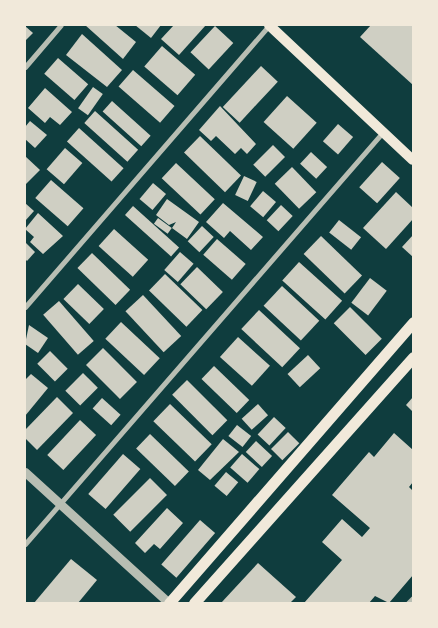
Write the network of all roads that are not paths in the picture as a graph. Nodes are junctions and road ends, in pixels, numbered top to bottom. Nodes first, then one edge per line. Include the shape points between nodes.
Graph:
1 (61, 25) edge
2 (269, 25) edge
3 (25, 67) edge
4 (382, 133) junction
5 (413, 160) edge
6 (25, 307) edge
7 (413, 322) edge
8 (413, 357) edge
9 (25, 472) edge
10 (62, 503) junction
11 (25, 544) edge
12 (413, 598) edge
13 (169, 603) edge
14 (194, 603) edge
15 (408, 603) edge

1 - 3 street
2 - 4 main road
2 - 6 street
4 - 5 main road
4 - 10 street
7 - 13 main road
8 - 14 main road
9 - 10 street
10 - 11 street
10 - 13 street
12 - 15 street

